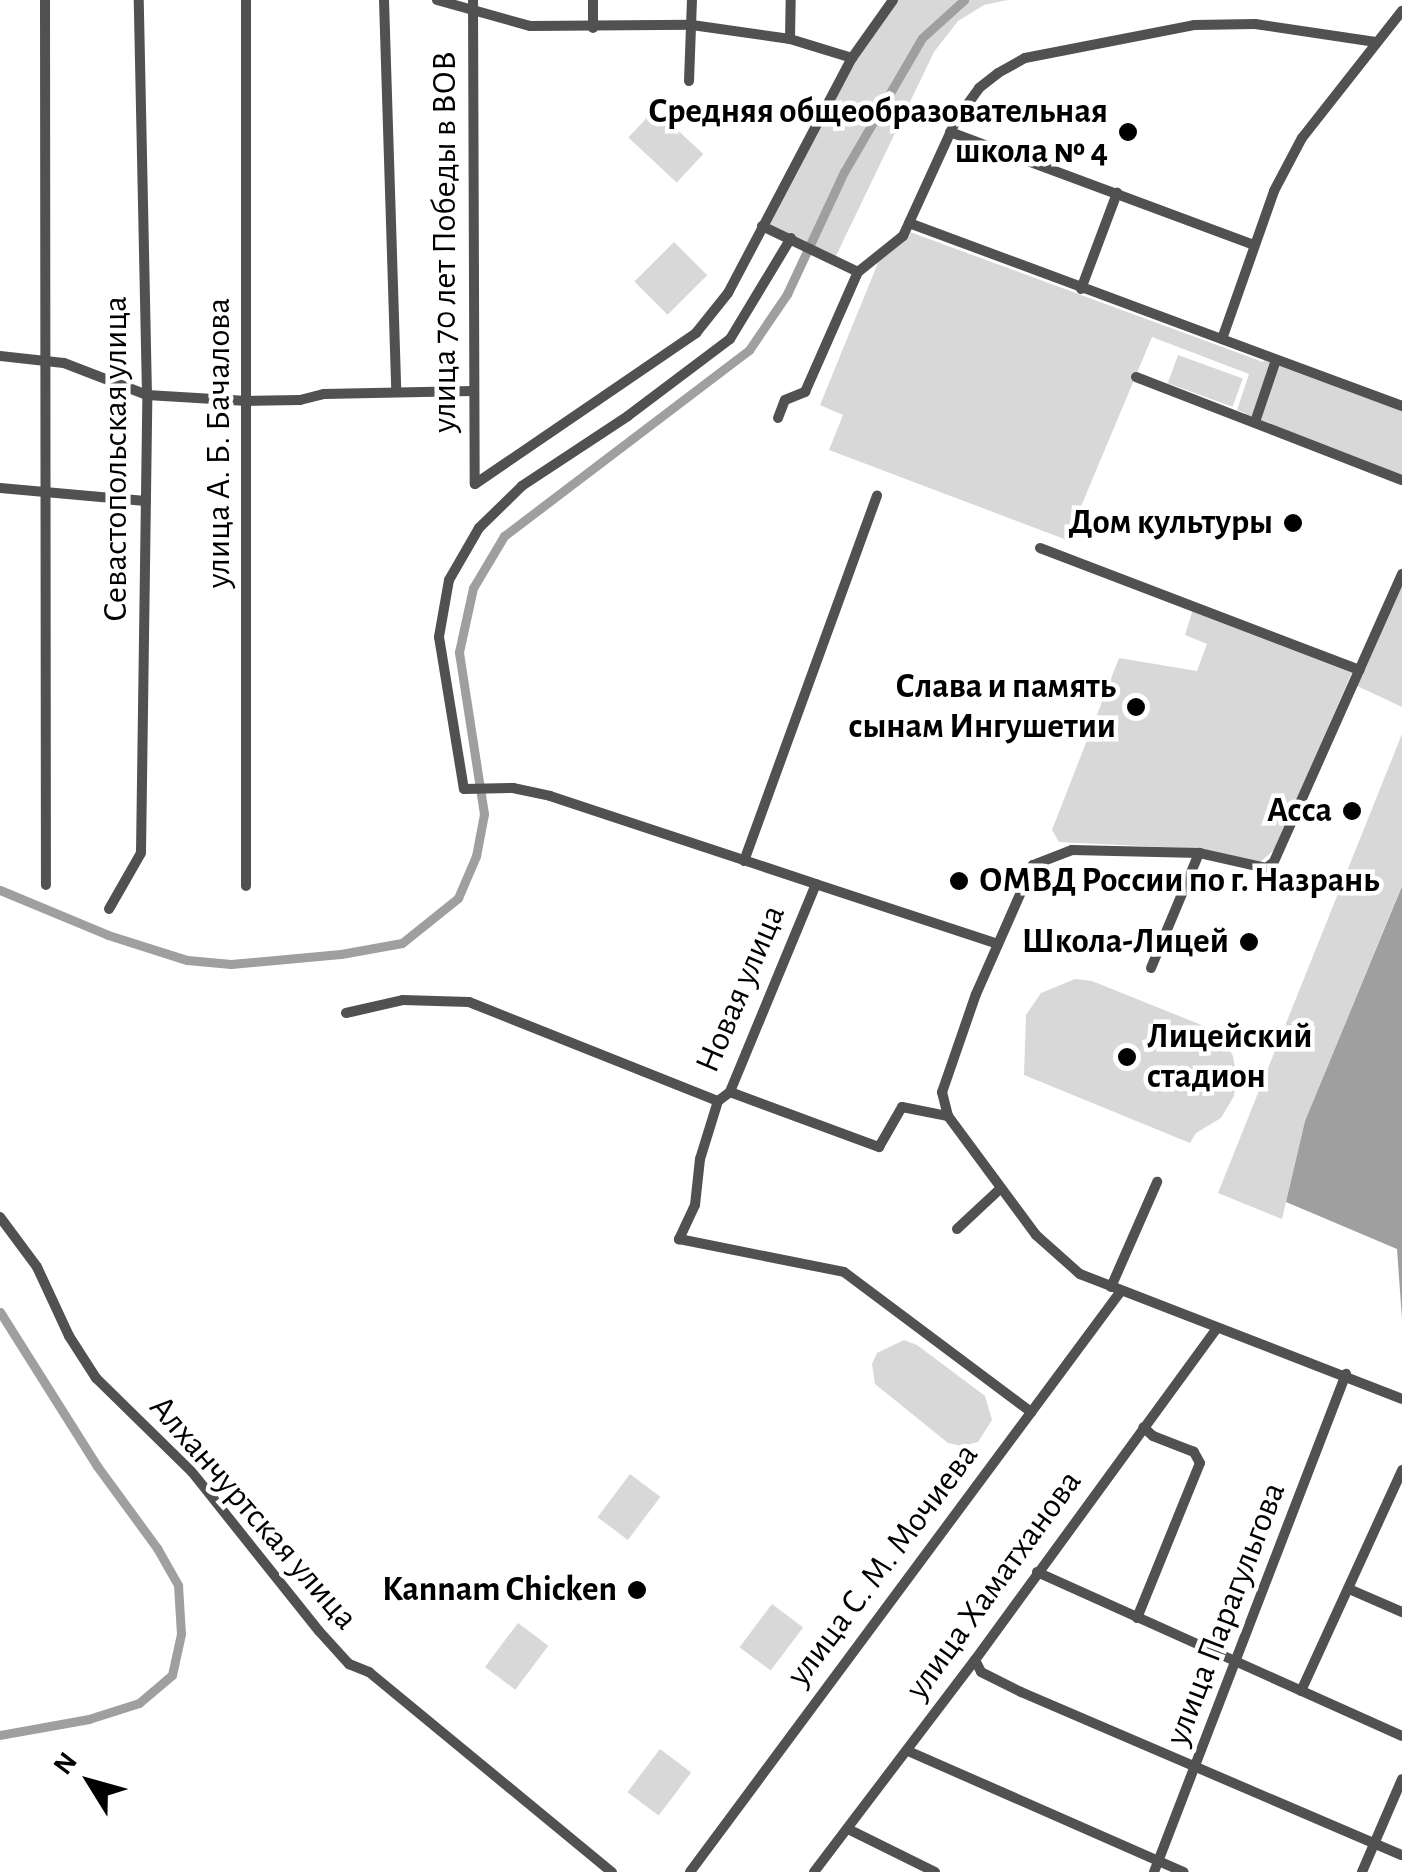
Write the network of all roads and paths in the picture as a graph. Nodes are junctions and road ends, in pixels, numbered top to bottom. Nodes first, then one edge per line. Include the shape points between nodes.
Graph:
1 (45, 0) edge
2 (140, 0) edge
3 (246, 0) edge
4 (384, 0) edge
5 (437, 0) edge
6 (593, 0) edge
7 (692, 0) edge
8 (790, 0) edge
9 (892, 0) edge
10 (472, 6) edge
11 (1402, 12) edge
12 (692, 25) junction
13 (593, 28) junction
14 (790, 39) junction
15 (1376, 42) junction
16 (852, 58) junction
17 (688, 81) dead end
18 (950, 132) junction
19 (1117, 193) junction
20 (910, 223) junction
21 (762, 226) junction
22 (797, 241) junction
23 (1254, 245) junction
24 (858, 272) junction
25 (1081, 289) junction
26 (1222, 339) junction
27 (0, 356) edge
28 (1276, 360) junction
29 (43, 362) junction
30 (1136, 377) dead end
31 (396, 391) junction
32 (472, 392) junction
33 (147, 395) junction
34 (247, 402) junction
35 (1402, 406) edge
36 (778, 418) dead end
37 (1255, 422) junction
38 (1402, 480) edge
39 (0, 488) edge
40 (45, 493) junction
41 (877, 496) dead end
42 (146, 501) junction
43 (1040, 548) dead end
44 (1402, 574) edge
45 (1359, 670) junction
46 (1199, 852) junction
47 (744, 861) junction
48 (46, 884) dead end
49 (816, 884) junction
50 (246, 886) dead end
51 (110, 909) dead end
52 (998, 944) junction
53 (1151, 968) dead end
54 (346, 1013) dead end
55 (730, 1092) junction
56 (718, 1101) junction
57 (948, 1116) junction
58 (1157, 1182) dead end
59 (1001, 1188) junction
60 (0, 1217) edge
61 (956, 1229) dead end
62 (1116, 1289) junction
63 (1217, 1328) junction
64 (1346, 1374) junction
65 (1402, 1399) edge
66 (1031, 1412) junction
67 (1142, 1427) junction
68 (1402, 1470) edge
69 (1037, 1572) junction
70 (1349, 1589) junction
71 (1402, 1612) edge
72 (1137, 1618) junction
73 (975, 1660) junction
74 (1237, 1662) junction
75 (1301, 1691) junction
76 (1402, 1736) edge
77 (908, 1751) junction
78 (1198, 1765) junction
79 (1402, 1779) edge
80 (848, 1830) junction
81 (1374, 1842) junction
82 (1402, 1855) edge
83 (1156, 1867) edge
84 (612, 1872) edge
85 (690, 1872) edge
86 (814, 1872) edge
87 (934, 1872) edge
88 (1184, 1872) edge
89 (1362, 1872) edge

1 - 29 street
2 - 33 street, Севастопольская улица
3 - 34 street, улица А. Б. Бачалова
4 - 31 street
5 - 10 street
6 - 13 street
7 - 12 street
8 - 14 street
9 - 16 street
10 - 13 street via 530,26
10 - 32 street, улица 70 лет Победы в ВОВ
11 - 15 street
12 - 13 street
12 - 14 street
12 - 17 street
14 - 16 street
15 - 18 street via 1255,24 1194,25 1024,58 979,88
15 - 23 street via 1302,138
16 - 21 street
18 - 19 street
18 - 20 street
19 - 23 street
19 - 25 street
20 - 24 street
20 - 25 street
21 - 22 street
21 - 32 street, улица 70 лет Победы в ВОВ via 728,293 696,334 475,484
22 - 24 street
22 - 47 street via 730,339 522,486 480,528 449,580 440,637 464,789 550,796
23 - 26 street
24 - 36 street via 805,392 784,400
25 - 26 street
26 - 28 street
27 - 29 street
28 - 35 street
28 - 37 street
29 - 33 street via 64,363
29 - 40 street
30 - 37 street
31 - 32 street
31 - 34 street
33 - 34 street
33 - 42 street, Севастопольская улица
34 - 50 street, улица А. Б. Бачалова
37 - 38 street
39 - 40 street
40 - 42 street
40 - 48 street
41 - 47 street
42 - 51 street, Севастопольская улица via 141,853
43 - 45 street
44 - 45 street
45 - 46 street via 1274,862 1266,868
46 - 52 street via 1052,854 1027,874
46 - 53 street
47 - 49 street
49 - 52 street, Новая улица
49 - 55 street, Новая улица
52 - 57 street via 944,1078
54 - 56 street via 404,1000 469,1002
55 - 56 street, Новая улица
55 - 57 street via 879,1147 902,1107
56 - 66 street, Новая улица via 700,1158 695,1205 678,1239 844,1272
57 - 59 street
58 - 62 street, улица С. М. Мочиева
59 - 61 street
59 - 62 street via 1036,1235 1080,1274
60 - 84 street, Алханчуртская улица via 37,1267 96,1378 192,1472 318,1631 349,1664 369,1672
62 - 63 street
62 - 66 street, улица С. М. Мочиева
63 - 64 street
63 - 67 street, улица Хаматханова
64 - 65 street
64 - 74 street, улица Парагульгова
66 - 85 street, улица С. М. Мочиева
67 - 69 street, улица Хаматханова
67 - 72 street via 1194,1452 1200,1463
68 - 70 street
69 - 72 street
69 - 73 street, улица Хаматханова
70 - 71 street
70 - 75 street
72 - 74 street
73 - 77 street, улица Хаматханова
73 - 78 street via 981,1672 1021,1692
74 - 75 street
74 - 78 street, улица Парагульгова
75 - 76 street
77 - 80 street, улица Хаматханова
77 - 83 street
78 - 81 street
78 - 83 street, улица Парагульгова
79 - 81 street
80 - 86 street, улица Хаматханова
80 - 87 street
81 - 82 street
81 - 89 street
83 - 88 street

